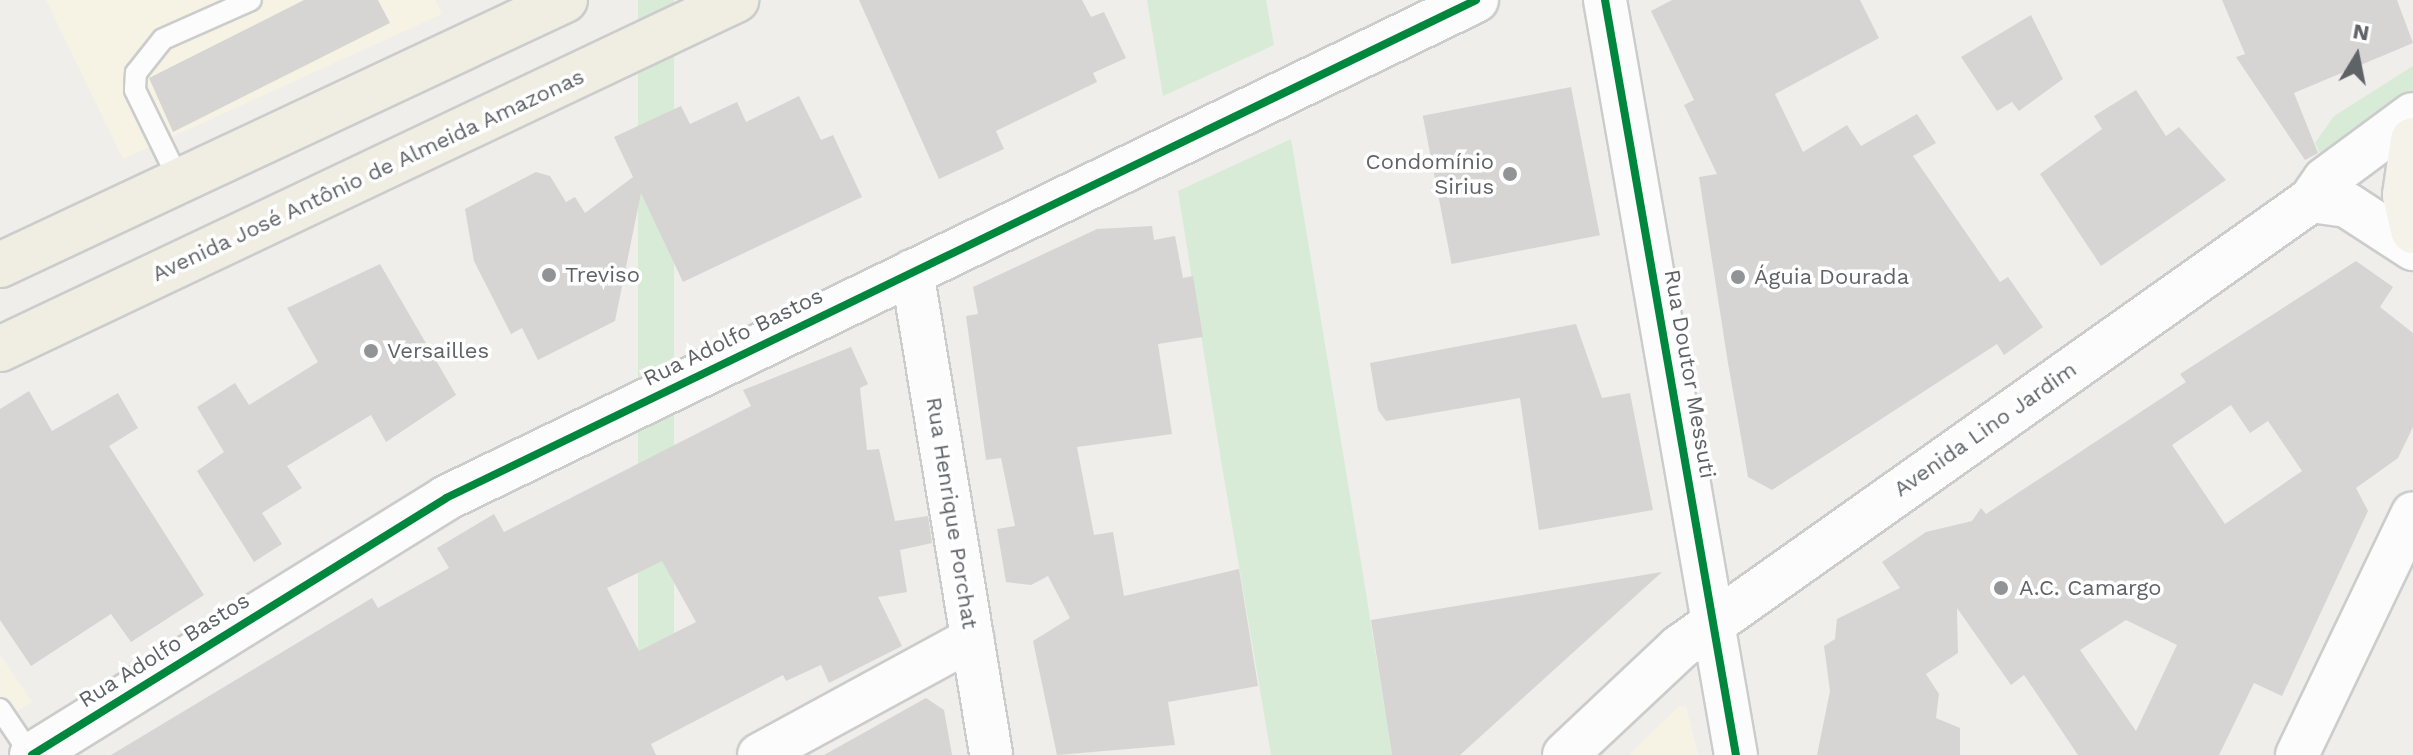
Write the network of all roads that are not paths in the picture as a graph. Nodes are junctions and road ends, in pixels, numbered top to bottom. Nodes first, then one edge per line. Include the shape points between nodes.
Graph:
1 (251, 0) edge
2 (565, 0) edge
3 (736, 0) edge
4 (1476, 0) edge
5 (1605, 0) edge
6 (2413, 115) edge
7 (2413, 140) edge
8 (179, 180) junction
9 (2311, 200) junction
10 (2413, 231) edge
11 (2413, 248) edge
12 (0, 265) edge
13 (912, 271) junction
14 (0, 349) edge
15 (2413, 513) edge
16 (1714, 621) junction
17 (972, 639) junction
18 (0, 709) edge
19 (32, 755) edge
20 (759, 755) edge
21 (991, 755) edge
22 (1565, 755) edge
23 (1736, 755) edge
24 (2297, 755) edge

1 - 8 lane via 163,39 136,73 135,90
2 - 8 highway
3 - 14 highway, Avenida José Antônio de Almeida Amazonas
4 - 13 street, Rua Adolfo Bastos
5 - 16 street, Rua Doutor Messuti
6 - 9 street, Avenida Lino Jardim via 2325,180
7 - 10 main road via 2405,195
8 - 12 highway
9 - 11 street via 2347,205
9 - 16 street, Avenida Lino Jardim
13 - 17 street, Rua Henrique Porchat
13 - 19 street, Rua Adolfo Bastos via 446,498
15 - 24 street
16 - 22 street, Avenida Lino Jardim
16 - 23 street, Rua Doutor Messuti
17 - 20 street
17 - 21 street, Rua Henrique Porchat
18 - 19 lane

